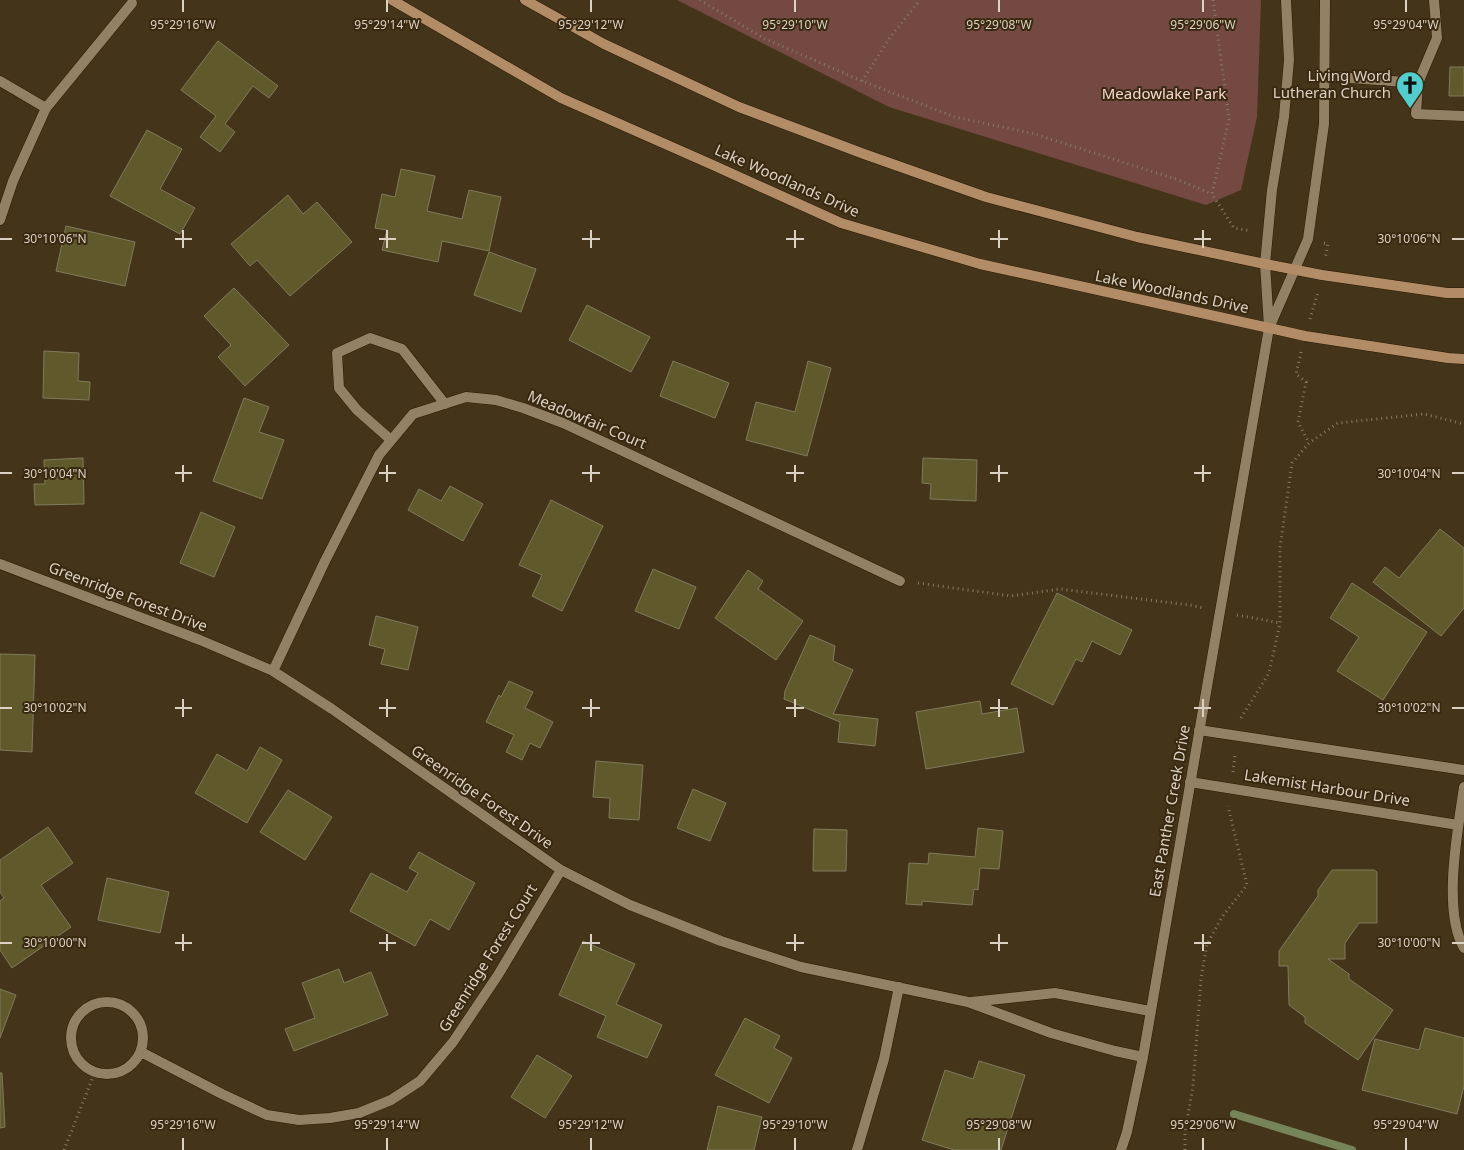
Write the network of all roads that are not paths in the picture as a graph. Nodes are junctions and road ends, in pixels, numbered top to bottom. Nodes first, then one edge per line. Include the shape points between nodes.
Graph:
1 (392, 0) edge
2 (525, 0) edge
3 (1286, 0) edge
4 (1325, 0) edge
5 (1434, 0) edge
6 (132, 3) dead end
7 (1324, 76) junction
8 (0, 81) edge
9 (1418, 83) junction
10 (46, 108) junction
11 (1464, 116) edge
12 (0, 220) edge
13 (1265, 264) junction
14 (1294, 270) junction
15 (1464, 293) edge
16 (1269, 328) junction
17 (1464, 359) edge
18 (445, 404) junction
19 (391, 440) junction
20 (0, 564) edge
21 (900, 580) road end
22 (273, 671) junction
23 (1199, 730) junction
24 (1464, 770) edge
25 (1190, 782) junction
26 (1464, 787) edge
27 (1458, 825) junction
28 (561, 870) junction
29 (1464, 948) edge
30 (899, 987) junction
31 (968, 1002) junction
32 (1150, 1011) junction
33 (141, 1052) junction
34 (1143, 1057) junction
35 (857, 1150) edge
36 (1121, 1150) edge

1 - 16 main road, Lake Woodlands Drive via 561,98 841,223 980,264
2 - 13 main road via 604,44 739,107 864,154 986,197 1137,237
3 - 13 street via 1289,60
4 - 7 street
5 - 9 street via 1437,38
6 - 10 street
7 - 9 street
7 - 14 street via 1324,124 1308,238
8 - 10 street
9 - 11 street via 1416,114
10 - 12 street via 13,181
13 - 14 main road
13 - 16 street
14 - 15 main road
14 - 16 street
16 - 17 main road, Lake Woodlands Drive
16 - 23 street, East Panther Creek Drive
18 - 19 street, Meadowfair Court via 413,414
18 - 19 street via 402,349 370,338 338,352 339,388 357,410
18 - 21 street, Meadowfair Court via 466,397 496,400 555,420
19 - 22 street, Meadowfair Court via 379,455
20 - 22 street, Greenridge Forest Drive
22 - 28 street, Greenridge Forest Drive
23 - 24 street
23 - 25 street, East Panther Creek Drive
25 - 27 street, Lakemist Harbour Drive
25 - 32 street, East Panther Creek Drive
26 - 27 street
27 - 29 street via 1453,916
28 - 30 street, Greenridge Forest Drive via 630,905 720,941 801,967
28 - 33 street, Greenridge Forest Court via 453,1042 420,1081 391,1100 330,1118 299,1120 267,1115
30 - 31 street, Greenridge Forest Drive
30 - 35 street via 884,1059
31 - 32 street, Greenridge Forest Drive via 1056,993
31 - 34 street, Greenridge Forest Drive via 1051,1033
32 - 34 street, East Panther Creek Drive
33 - 33 street via 135,1062 117,1073 95,1072 77,1058 73,1048 74,1026 88,1008 98,1004 121,1005 138,1020 142,1030
34 - 36 street, East Panther Creek Drive

